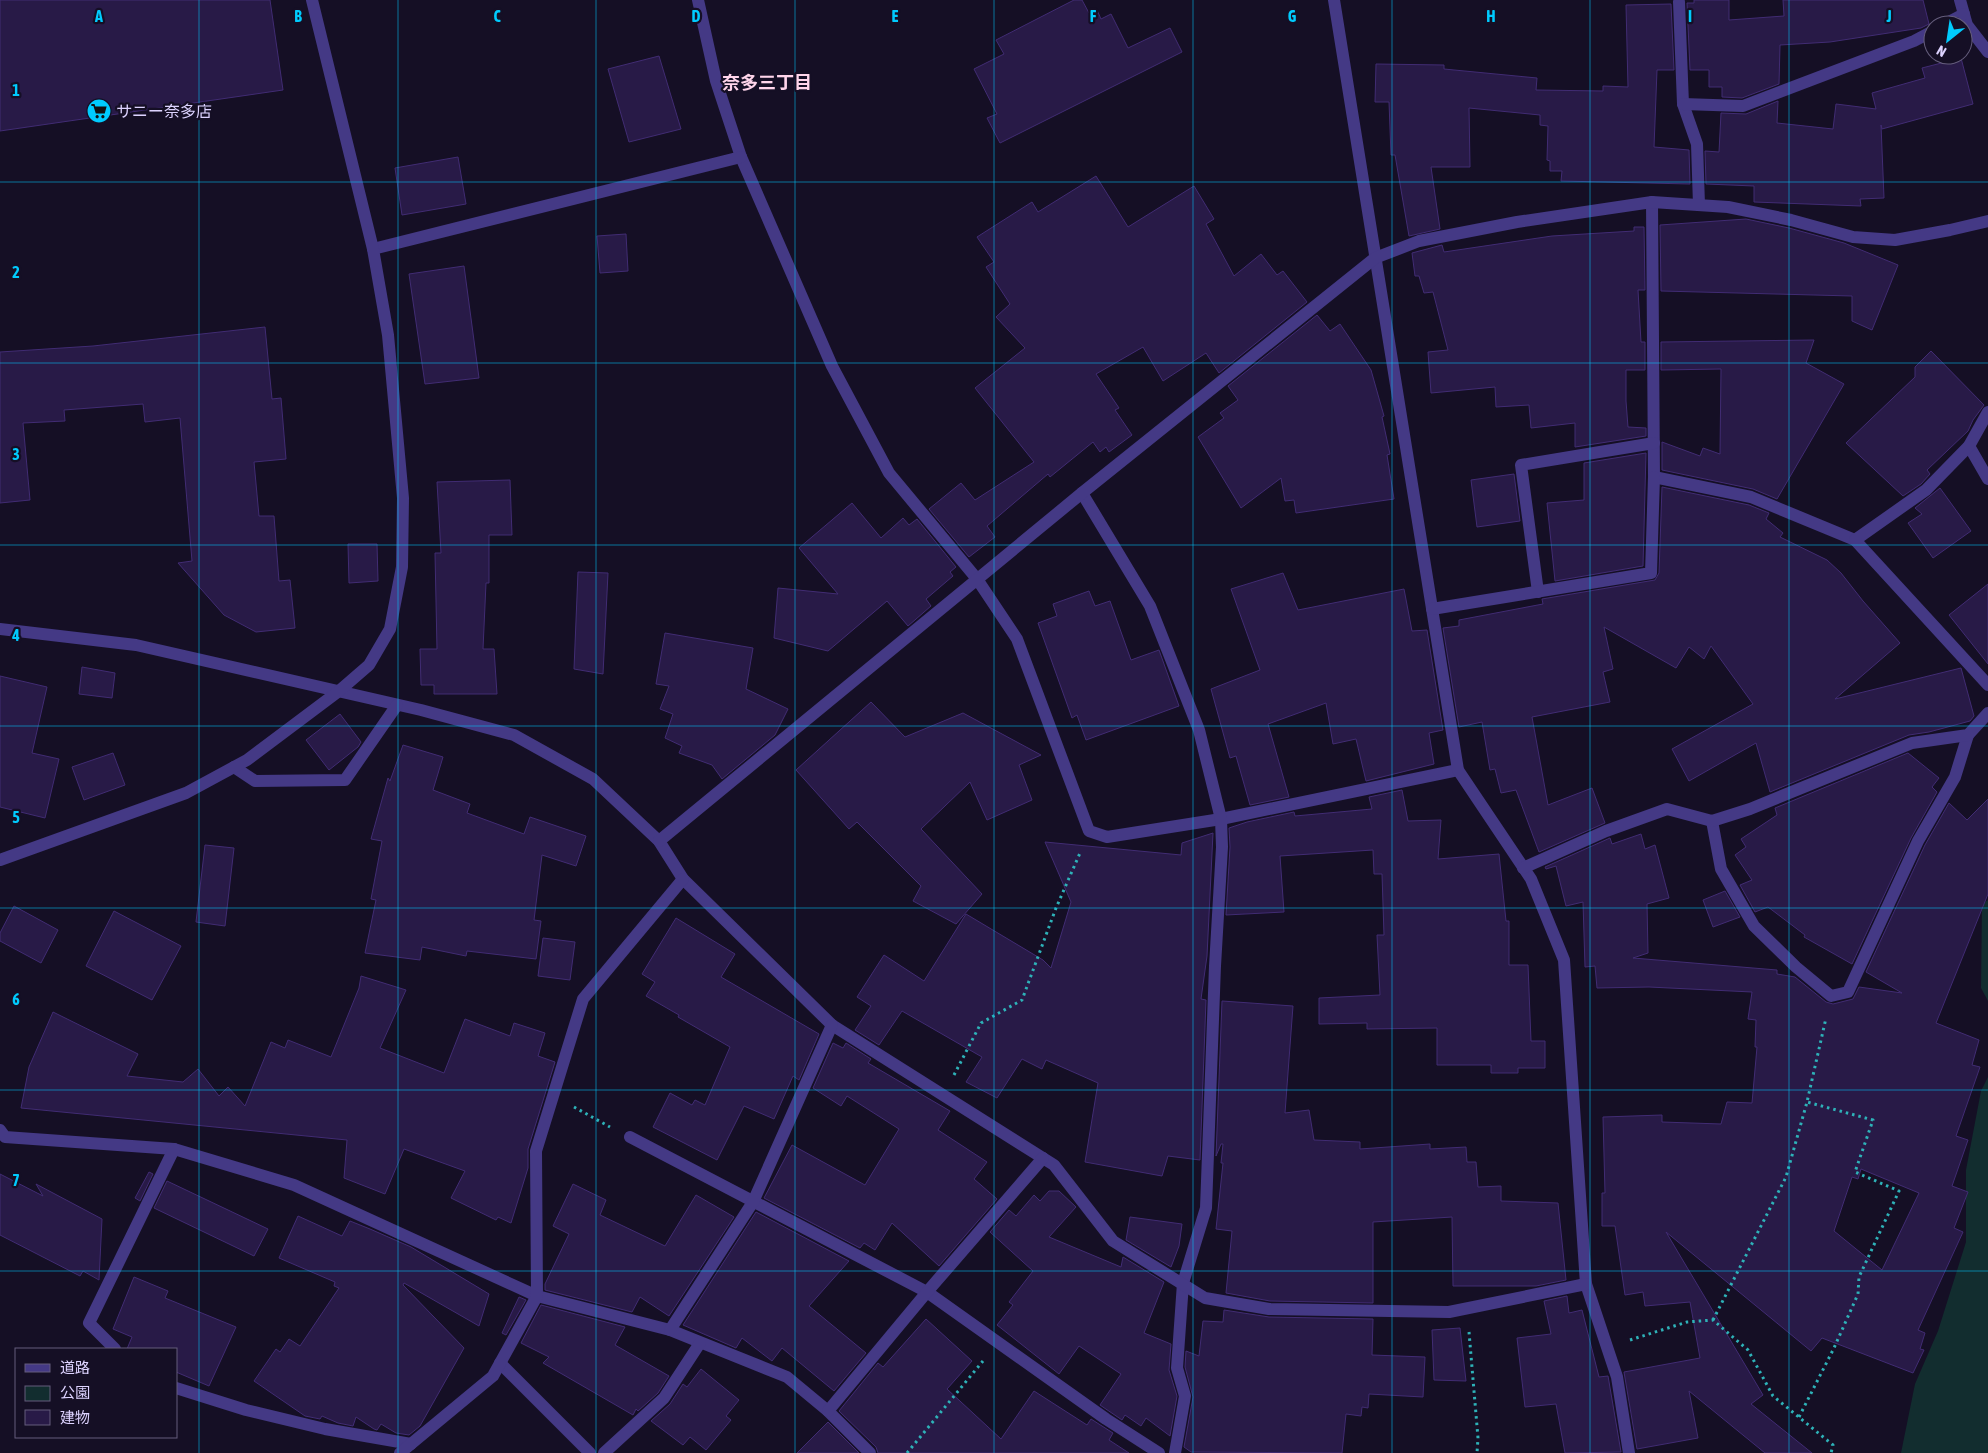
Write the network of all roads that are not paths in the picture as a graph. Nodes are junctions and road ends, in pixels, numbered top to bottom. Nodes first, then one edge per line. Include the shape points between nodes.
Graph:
1 (312, 0) edge
2 (698, 0) edge
3 (1334, 0) edge
4 (1960, 0) edge
5 (1680, 2) dead end
6 (1964, 14) joint
7 (1923, 35) edge
8 (1988, 52) edge
9 (1683, 104) junction
10 (741, 157) junction
11 (1652, 202) junction
12 (1699, 205) junction
13 (1988, 221) edge
14 (373, 249) junction
15 (1376, 258) junction
16 (1988, 412) edge
17 (1654, 443) junction
18 (1969, 446) junction
19 (1654, 476) junction
20 (1988, 479) edge
21 (1082, 493) junction
22 (1855, 540) junction
23 (977, 579) junction
24 (1538, 592) junction
25 (1432, 609) junction
26 (0, 629) edge
27 (1988, 685) edge
28 (339, 691) junction
29 (397, 705) junction
30 (1988, 714) edge
31 (1968, 735) junction
32 (234, 767) junction
33 (1458, 770) junction
34 (1221, 818) junction
35 (1712, 821) junction
36 (659, 841) junction
37 (0, 860) edge
38 (1523, 868) junction
39 (683, 879) junction
40 (832, 1025) junction
41 (2, 1134) edge
42 (630, 1137) road end
43 (174, 1149) junction
44 (1043, 1158) junction
45 (753, 1202) junction
46 (1183, 1283) junction
47 (1586, 1284) junction
48 (927, 1292) junction
49 (537, 1296) junction
50 (670, 1330) junction
51 (700, 1343) junction
52 (113, 1348) edge
53 (500, 1363) junction
54 (178, 1389) edge
55 (828, 1411) junction
56 (411, 1444) junction
57 (400, 1453) edge
58 (590, 1453) edge
59 (604, 1453) edge
60 (870, 1453) edge
61 (1159, 1453) edge
62 (1175, 1453) edge
63 (1629, 1453) edge

1 - 14 street
2 - 10 street via 716,81
3 - 15 street
4 - 6 street
5 - 9 street
6 - 8 street via 1967,25
7 - 9 street via 1744,106
9 - 12 street via 1697,144
10 - 14 street
10 - 23 street via 832,366 889,473
11 - 12 street
11 - 15 street via 1517,222 1419,241
11 - 17 street
12 - 13 street via 1728,207 1791,220 1853,237 1894,240
14 - 28 street via 389,345 403,498 402,567 390,629 369,666
15 - 21 street
15 - 25 street
16 - 18 street
17 - 19 street
17 - 24 street via 1521,465
18 - 20 street
18 - 22 street via 1926,490
19 - 22 street via 1751,497
19 - 24 street via 1650,573
21 - 23 street
21 - 34 street via 1150,606 1199,730
22 - 27 street
23 - 34 street via 1017,639 1089,831 1108,837
23 - 36 street
24 - 25 street
25 - 33 street
26 - 28 street via 136,645
28 - 29 street
28 - 32 street
29 - 32 street via 345,780 255,781
29 - 36 street via 514,735 593,779
30 - 31 street
31 - 35 street via 1912,743 1750,809
31 - 35 street via 1955,777 1918,841 1848,992 1831,996 1754,926 1721,869
32 - 37 street via 186,792
33 - 34 street
33 - 38 street
34 - 46 street via 1206,1208
35 - 38 street via 1667,808
36 - 39 street
38 - 47 street via 1564,960
39 - 40 street
39 - 49 street via 583,999 536,1151
40 - 44 street
40 - 45 street
41 - 43 street
42 - 45 street
43 - 49 street via 294,1185
43 - 52 street via 89,1323
44 - 46 street via 1054,1165 1112,1241
44 - 48 street
45 - 48 street
45 - 50 street
46 - 47 street via 1205,1298 1269,1308 1449,1312
46 - 62 street via 1177,1368 1185,1396
47 - 63 street via 1617,1377
48 - 55 street
48 - 61 street via 1106,1420
49 - 50 street
49 - 53 street
50 - 51 street
51 - 55 street via 787,1377
51 - 59 street via 664,1398
53 - 56 street via 493,1376
53 - 58 street
54 - 56 street via 325,1429
55 - 60 street
56 - 57 street

